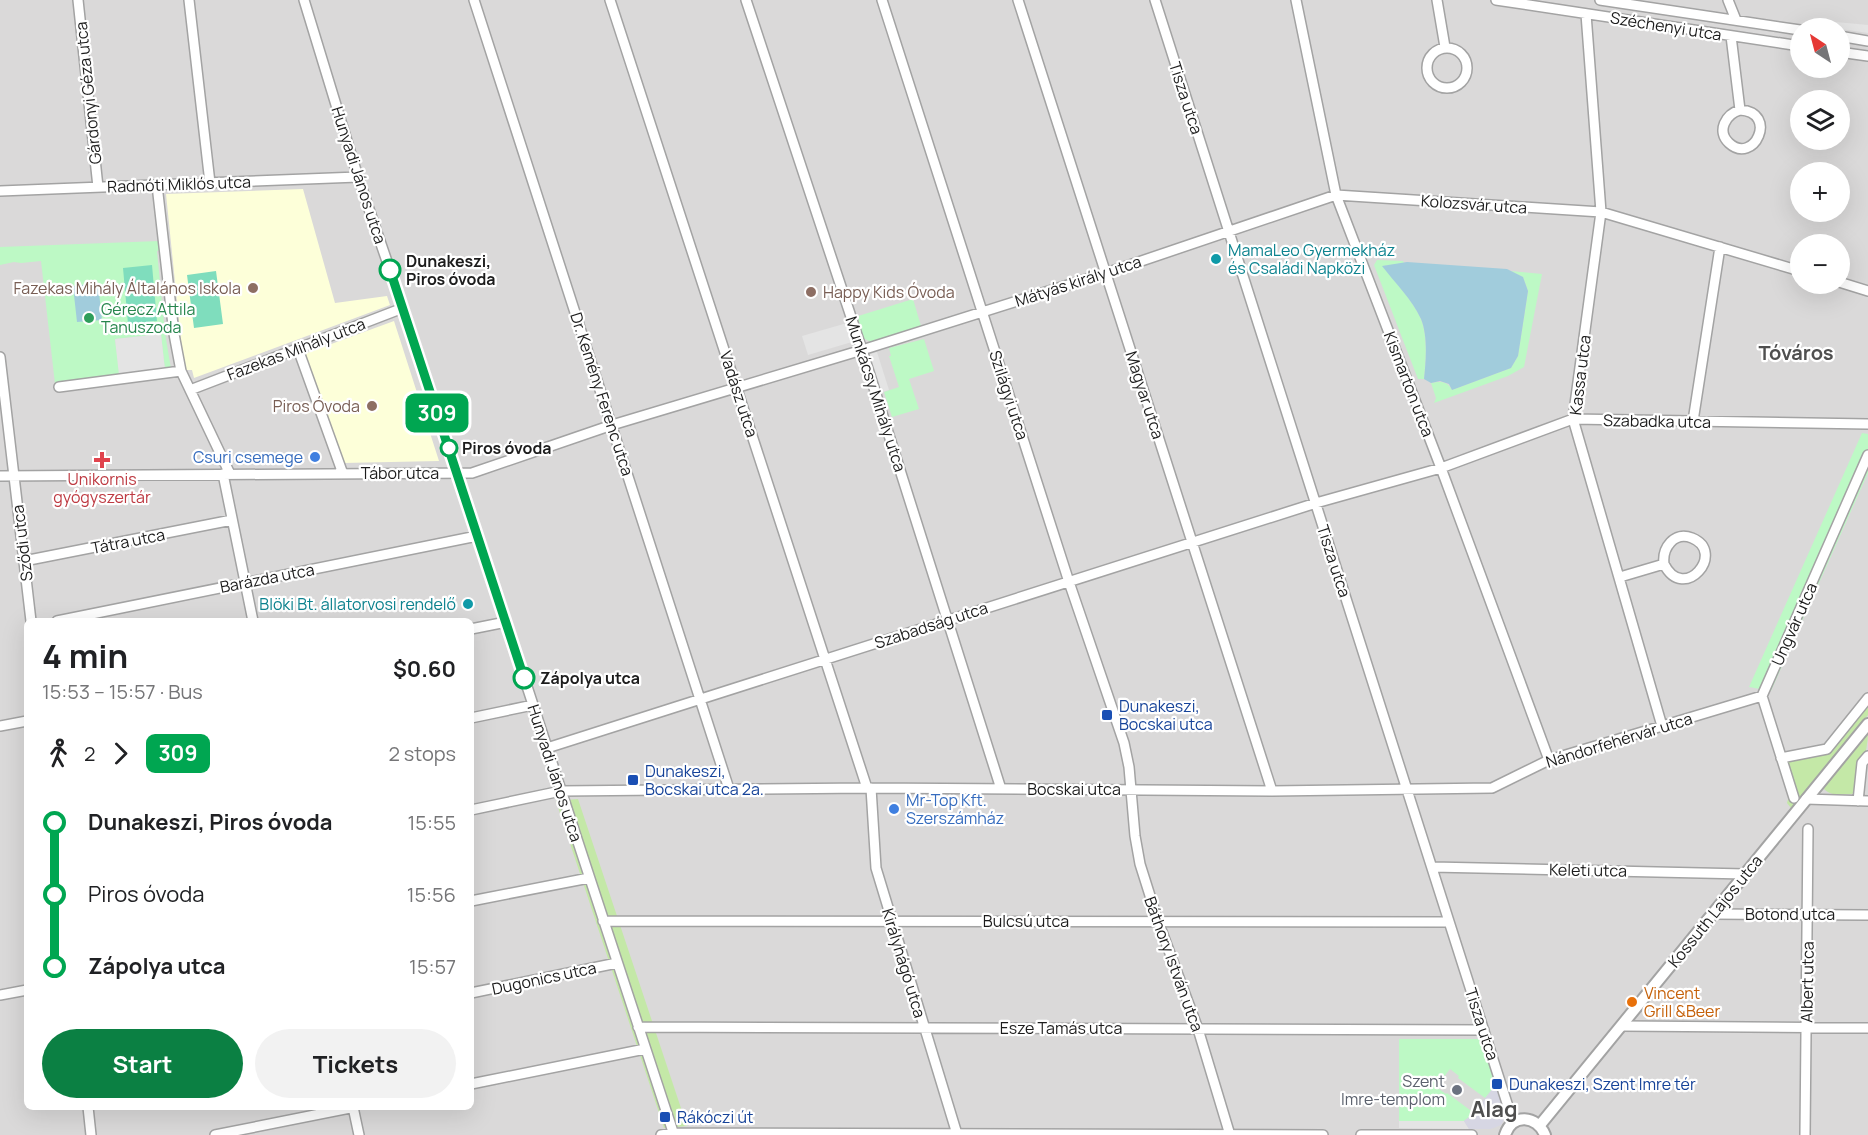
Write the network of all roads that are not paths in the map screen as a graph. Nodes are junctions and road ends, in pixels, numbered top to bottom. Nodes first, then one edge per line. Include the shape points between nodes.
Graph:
1 (78, 0) edge
2 (189, 0) edge
3 (304, 0) edge
4 (474, 0) edge
5 (610, 0) edge
6 (746, 0) edge
7 (882, 0) edge
8 (1018, 0) edge
9 (1155, 0) edge
10 (1296, 0) edge
11 (1437, 0) edge
12 (1496, 0) edge
13 (1600, 0) edge
14 (1728, 0) edge
15 (1586, 14) junction
16 (1736, 21) junction
17 (1790, 29) edge
18 (1731, 36) junction
19 (1850, 38) edge
20 (1868, 40) edge
21 (1790, 45) edge
22 (1445, 47) junction
23 (1850, 54) edge
24 (1868, 56) edge
25 (1740, 110) junction
26 (358, 177) junction
27 (210, 183) junction
28 (157, 184) junction
29 (98, 187) junction
30 (0, 190) edge
31 (1336, 195) junction
32 (1601, 212) junction
33 (1228, 230) junction
34 (1720, 247) junction
35 (1790, 268) edge
36 (1106, 273) junction
37 (1850, 285) edge
38 (1868, 291) edge
39 (403, 308) junction
40 (982, 311) junction
41 (297, 349) junction
42 (862, 350) junction
43 (0, 357) edge
44 (182, 371) junction
45 (60, 387) dead end
46 (736, 387) junction
47 (190, 390) junction
48 (1573, 419) junction
49 (1693, 421) junction
50 (1868, 424) edge
51 (612, 425) junction
52 (1868, 455) edge
53 (1441, 468) junction
54 (457, 473) junction
55 (226, 474) junction
56 (343, 474) junction
57 (0, 476) edge
58 (14, 476) junction
59 (1316, 503) junction
60 (232, 520) junction
61 (477, 536) junction
62 (1192, 542) junction
63 (24, 561) junction
64 (1664, 564) junction
65 (1620, 577) junction
66 (1069, 582) junction
67 (245, 583) junction
68 (31, 618) edge
69 (72, 618) edge
70 (252, 618) edge
71 (948, 620) junction
72 (506, 622) junction
73 (474, 628) edge
74 (825, 659) junction
75 (1762, 696) junction
76 (1868, 698) edge
77 (701, 699) junction
78 (533, 705) junction
79 (474, 717) edge
80 (24, 722) edge
81 (1868, 724) edge
82 (0, 726) edge
83 (1662, 726) junction
84 (547, 748) junction
85 (1868, 756) edge
86 (1781, 758) junction
87 (1549, 760) junction
88 (869, 788) junction
89 (729, 789) junction
90 (1001, 789) junction
91 (1132, 790) junction
92 (1407, 790) junction
93 (561, 791) junction
94 (1272, 791) junction
95 (1794, 798) dead end
96 (1806, 799) junction
97 (1863, 801) edge
98 (474, 809) edge
99 (1808, 828) dead end
100 (1432, 867) junction
101 (1745, 874) junction
102 (589, 878) junction
103 (474, 900) edge
104 (1712, 914) junction
105 (1808, 915) junction
106 (1868, 915) edge
107 (603, 921) junction
108 (891, 921) junction
109 (1158, 921) junction
110 (1449, 922) junction
111 (617, 963) junction
112 (24, 991) edge
113 (474, 992) edge
114 (0, 995) edge
115 (638, 1026) junction
116 (1622, 1026) junction
117 (1806, 1027) junction
118 (925, 1028) junction
119 (1868, 1028) edge
120 (1198, 1029) junction
121 (1484, 1030) junction
122 (645, 1049) junction
123 (474, 1083) edge
124 (88, 1110) edge
125 (339, 1110) edge
126 (355, 1110) edge
127 (1513, 1122) junction
128 (1542, 1130) edge
129 (673, 1134) edge
130 (957, 1134) edge
131 (91, 1135) edge
132 (215, 1135) edge
133 (359, 1135) edge
134 (661, 1135) edge
135 (945, 1135) edge
136 (1230, 1135) edge
137 (1323, 1135) edge
138 (1361, 1135) edge
139 (1472, 1135) edge
140 (1505, 1135) edge
141 (1805, 1135) edge

1 - 29 street, Gárdonyi Géza utca
2 - 27 street
3 - 26 street, Hunyadi János utca
4 - 51 street, Dr. Kemény Ferenc utca
5 - 46 street, Vadász utca
6 - 42 street, Munkácsy Mihály utca
7 - 40 street, Szilágyi utca
8 - 36 street, Magyar utca
9 - 33 street, Tisza utca
10 - 31 street, Kismarton utca
11 - 22 street
12 - 15 street, Széchenyi utca
13 - 16 street, Széchenyi utca
14 - 16 street
15 - 18 street, Széchenyi utca
15 - 32 street, Kassa utca
16 - 17 street, Széchenyi utca
18 - 21 street, Széchenyi utca
18 - 25 street
19 - 20 street
22 - 22 street via 1433,52 1426,70 1437,86 1449,88 1462,82 1467,62 1458,51
23 - 24 street
25 - 25 street via 1729,115 1723,133 1734,146 1747,147 1757,140 1761,128 1756,117
26 - 27 street, Radnóti Miklós utca
26 - 39 street, Hunyadi János utca
27 - 28 street, Radnóti Miklós utca
28 - 29 street, Radnóti Miklós utca
28 - 44 street via 174,334
29 - 30 street, Radnóti Miklós utca
31 - 32 street, Kolozsvár utca
31 - 33 street, Kolozsvár utca
31 - 53 street, Kismarton utca
32 - 34 street, Kolozsvár utca
32 - 48 street, Kassa utca
33 - 36 street, Mátyás király utca
33 - 59 street, Tisza utca
34 - 35 street, Kolozsvár utca
34 - 49 street
36 - 40 street, Mátyás király utca
36 - 62 street, Magyar utca
37 - 38 street
39 - 41 street, Fazekas Mihály utca
39 - 54 street, Hunyadi János utca
40 - 42 street, Mátyás király utca
40 - 66 street, Szilágyi utca
41 - 47 street, Fazekas Mihály utca
41 - 56 street, Tábor utca
42 - 46 street, Mátyás király utca
42 - 71 street, Munkácsy Mihály utca
43 - 58 street, Sződi utca
44 - 45 street
44 - 47 street
46 - 51 street
46 - 74 street, Vadász utca
47 - 55 street
48 - 49 street, Szabadka utca
48 - 53 street, Szabadka utca
48 - 65 street, Kassa utca
49 - 50 street, Szabadka utca
51 - 54 street via 472,473
51 - 77 street, Dr. Kemény Ferenc utca
52 - 75 street, Ungvár utca
53 - 59 street, Szabadka utca
53 - 87 street, Kismarton utca
54 - 56 street, Tábor utca
54 - 61 street, Hunyadi János utca
55 - 56 street, Tábor utca
55 - 58 street, Tábor utca
55 - 60 street
57 - 58 street, Tábor utca
58 - 63 street, Sződi utca
59 - 62 street, Szabadság utca
59 - 92 street, Tisza utca
60 - 63 street, Tátra utca
60 - 67 street
61 - 67 street, Barázda utca
61 - 72 street, Hunyadi János utca
62 - 66 street, Szabadság utca
62 - 94 street, Magyar utca
63 - 68 street, Sződi utca
64 - 64 street via 1672,575 1691,578 1702,570 1704,550 1695,540 1681,537 1669,544
64 - 65 street
65 - 83 street, Kassa utca
66 - 71 street, Szabadság utca
66 - 91 street, Szilágyi utca via 1124,743
67 - 69 street, Barázda utca
67 - 70 street
71 - 74 street, Szabadság utca
71 - 90 street, Munkácsy Mihály utca
72 - 73 street
72 - 78 street, Hunyadi János utca
74 - 77 street, Szabadság utca
74 - 88 street, Vadász utca
75 - 83 street, Nándorfehérvár utca
75 - 86 street
76 - 86 street via 1827,749
77 - 84 street, Szabadság utca
77 - 89 street, Dr. Kemény Ferenc utca
78 - 79 street
78 - 84 street, Hunyadi János utca
80 - 82 street
81 - 96 street, Kossuth Lajos utca
83 - 87 street, Nándorfehérvár utca
84 - 93 street, Hunyadi János utca
85 - 97 street via 1862,763
86 - 95 street
87 - 92 street, Nándorfehérvár utca via 1492,788
88 - 89 street, Bocskai utca
88 - 90 street, Bocskai utca
88 - 108 street, Királyhágó utca via 876,868
89 - 93 street, Bocskai utca
90 - 91 street, Bocskai utca
91 - 94 street, Bocskai utca
91 - 109 street, Báthory István utca via 1137,851
92 - 94 street, Bocskai utca
92 - 100 street, Tisza utca
93 - 98 street, Bocskai utca
93 - 102 street, Hunyadi János utca
96 - 97 street
96 - 101 street, Kossuth Lajos utca
99 - 105 street, Albert utca
100 - 101 street, Keleti utca
100 - 110 street, Tisza utca
101 - 104 street, Kossuth Lajos utca
102 - 103 street
102 - 107 street, Hunyadi János utca
104 - 105 street, Botond utca
104 - 116 street, Kossuth Lajos utca
105 - 106 street, Botond utca
105 - 117 street, Albert utca
107 - 108 street, Bulcsú utca
107 - 111 street, Hunyadi János utca
108 - 109 street, Bulcsú utca
108 - 118 street, Királyhágó utca
109 - 110 street, Bulcsú utca
109 - 120 street, Báthory István utca
110 - 121 street, Tisza utca
111 - 113 street, Dugonics utca
111 - 115 street, Hunyadi János utca
112 - 114 street
115 - 118 street, Esze Tamás utca
115 - 122 street, Hunyadi János utca
116 - 117 street
116 - 128 street, Kossuth Lajos utca
117 - 119 street
117 - 141 street, Albert utca
118 - 120 street, Esze Tamás utca
118 - 130 street, Királyhágó utca
120 - 121 street, Esze Tamás utca
120 - 136 street, Báthory István utca
121 - 127 street, Tisza utca
122 - 123 street
122 - 129 street, Hunyadi János utca
124 - 131 street
125 - 132 street
126 - 133 street
127 - 128 street via 1530,1119
127 - 140 street
129 - 134 street
129 - 135 street
130 - 135 street
130 - 136 street
136 - 137 street
138 - 139 street

